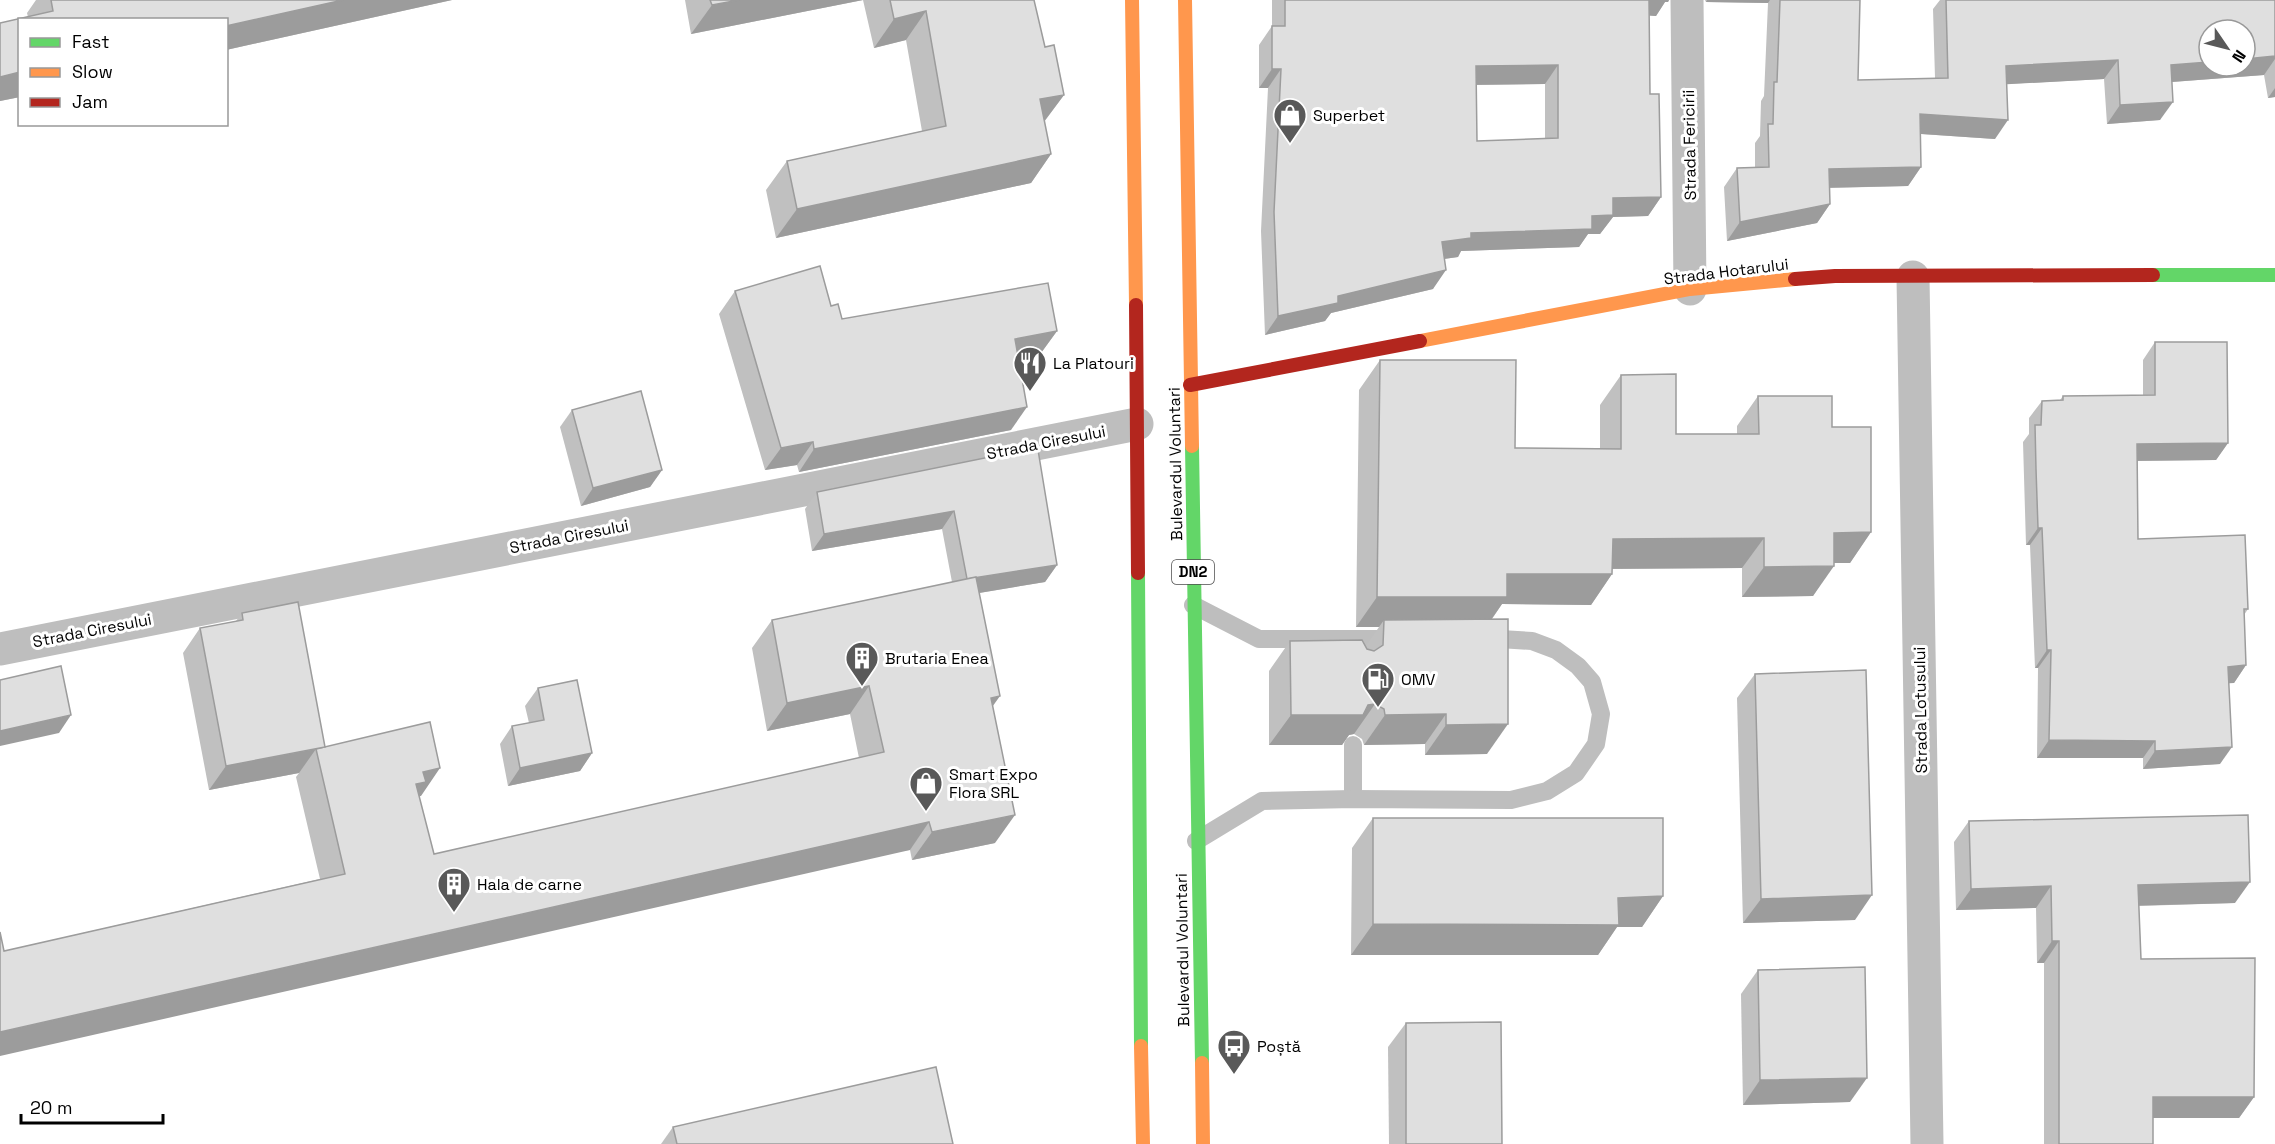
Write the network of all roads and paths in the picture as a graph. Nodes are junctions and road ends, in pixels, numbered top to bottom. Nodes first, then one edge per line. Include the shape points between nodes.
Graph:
1 (1132, 0) edge
2 (1185, 0) edge
3 (1687, 0) edge
4 (2275, 275) edge
5 (1912, 277) junction
6 (1690, 289) junction
7 (1190, 385) junction
8 (1137, 424) junction
9 (1193, 605) junction
10 (1471, 638) edge
11 (1352, 639) junction
12 (1411, 639) edge
13 (0, 649) edge
14 (1352, 660) edge
15 (1353, 745) edge
16 (1353, 799) junction
17 (1197, 841) junction
18 (1143, 1144) edge
19 (1203, 1144) edge
20 (1927, 1144) edge

1 - 8 main road
2 - 7 main road, Bulevardul Voluntari / DN2
3 - 6 street, Strada Fericirii
4 - 5 main road, Strada Hotarului
5 - 6 main road, Strada Hotarului via 1835,276
5 - 20 street, Strada Lotusului
6 - 7 main road, Strada Hotarului
7 - 9 main road, Bulevardul Voluntari / DN2
8 - 13 street, Strada Ciresului
8 - 18 main road
9 - 11 lane via 1259,639
9 - 17 main road, Bulevardul Voluntari / DN2
10 - 16 lane via 1532,641 1556,650 1592,682 1602,714 1596,744 1576,773 1547,791 1511,800
11 - 12 lane
11 - 14 lane
15 - 16 lane
16 - 17 lane via 1262,801
17 - 19 main road, Bulevardul Voluntari / DN2

